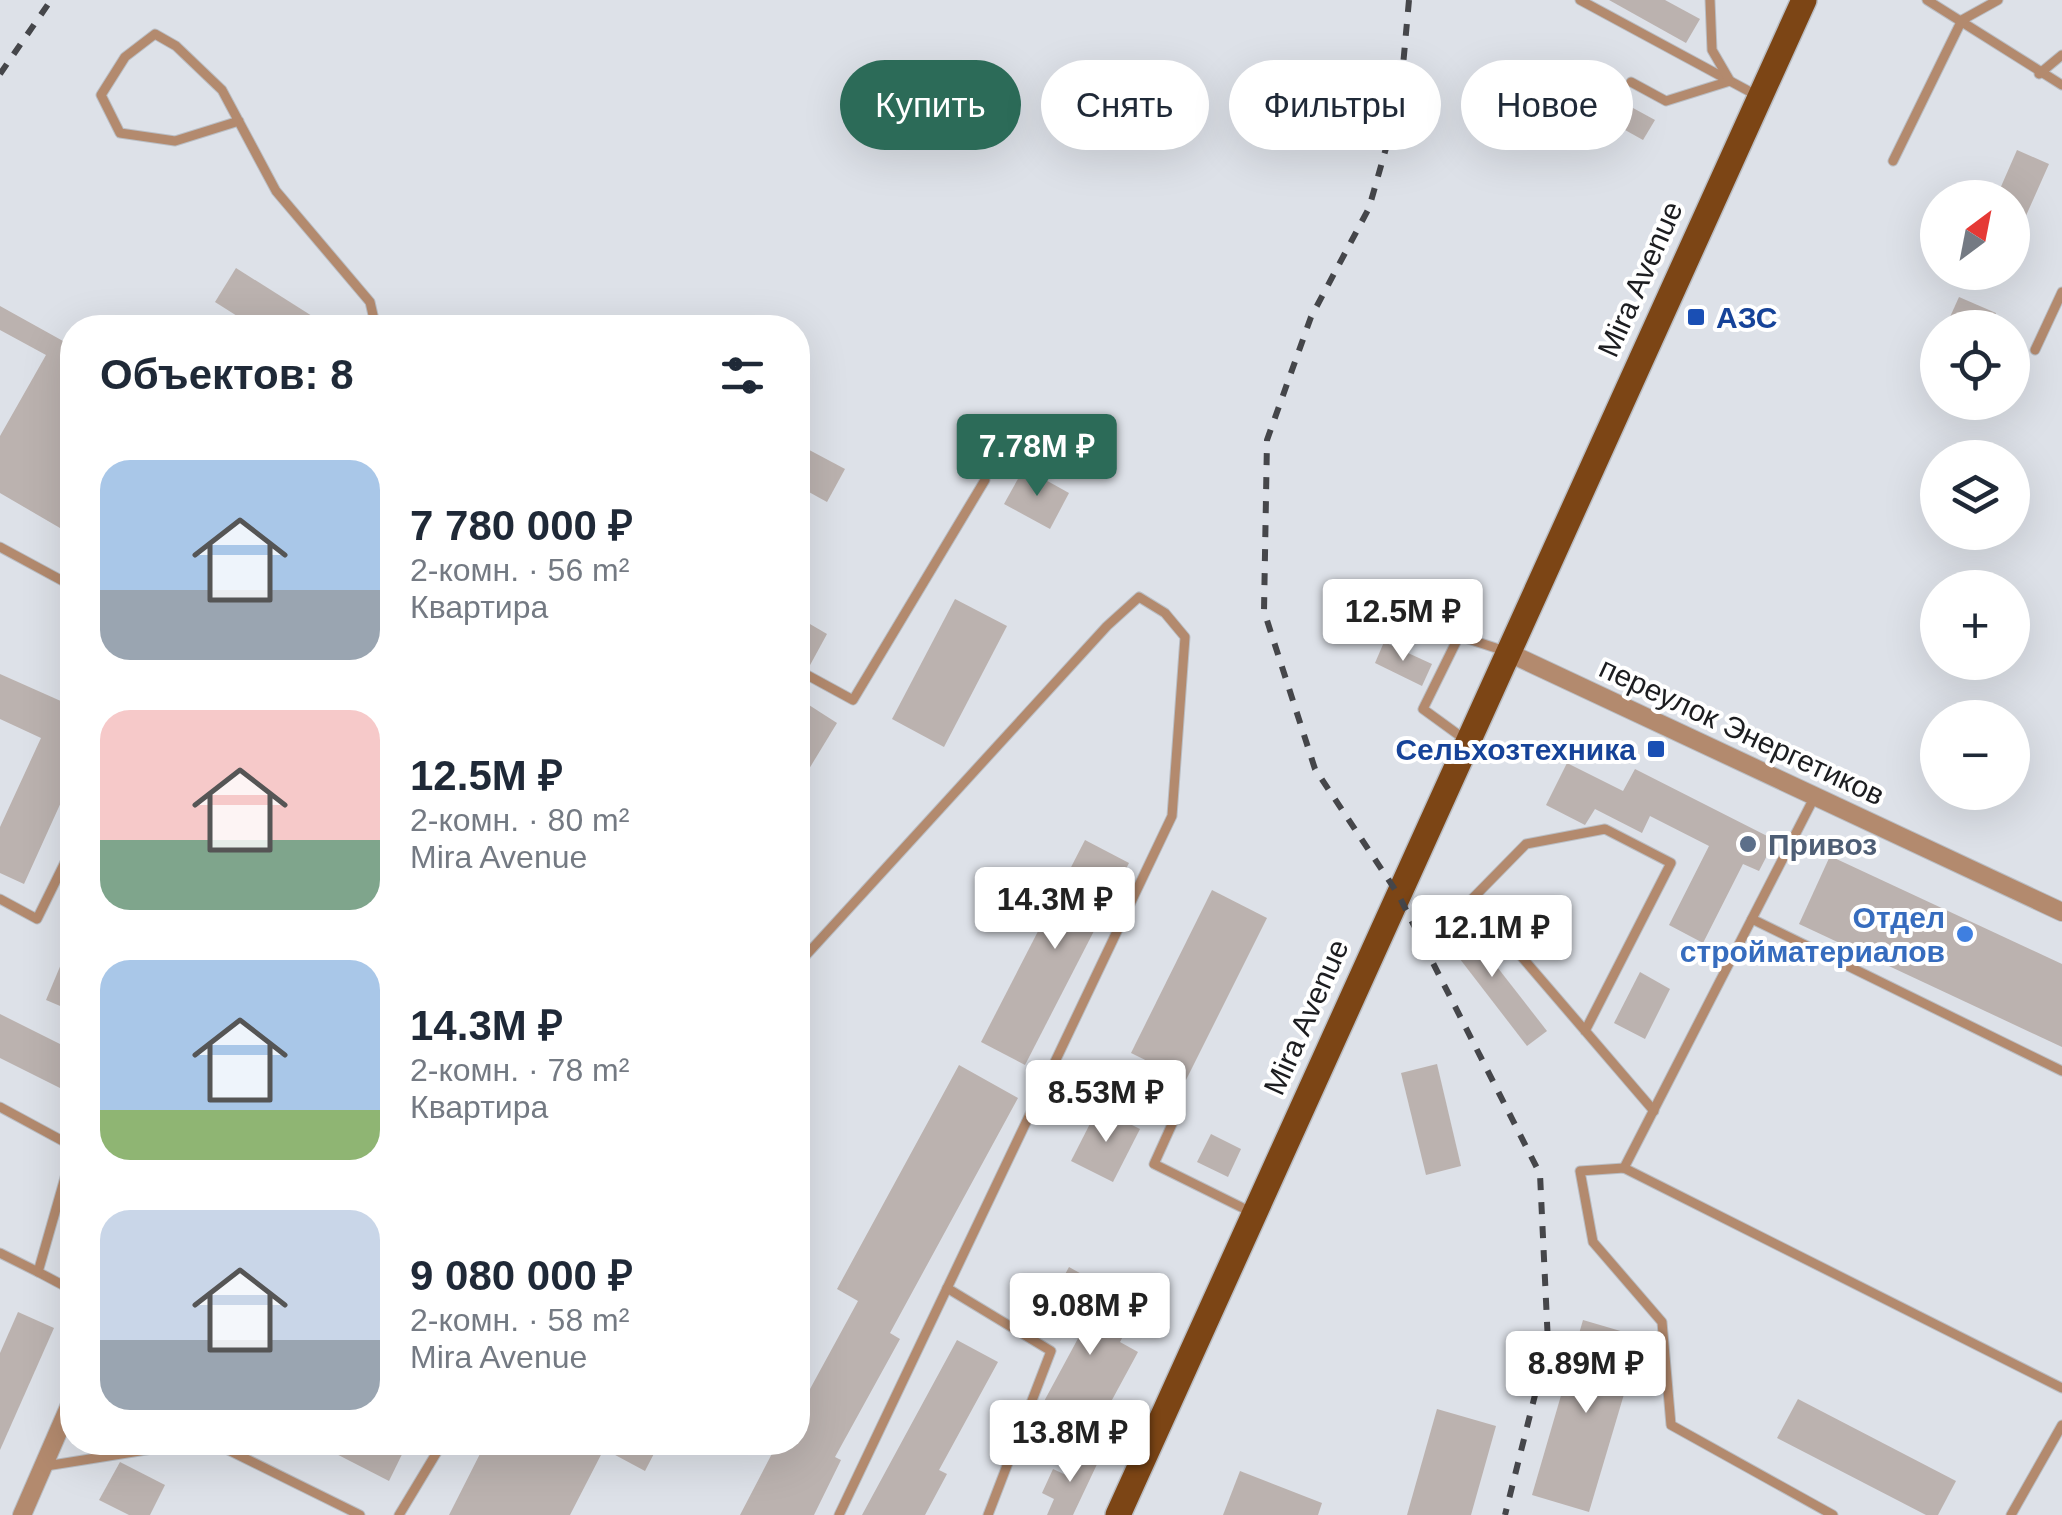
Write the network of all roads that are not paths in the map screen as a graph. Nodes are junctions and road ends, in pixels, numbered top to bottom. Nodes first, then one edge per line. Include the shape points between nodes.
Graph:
1 (1580, 0) edge
2 (1710, 0) edge
3 (1804, 0) edge
4 (1926, 0) edge
5 (1998, 0) edge
6 (1962, 20) junction
7 (2062, 55) edge
8 (2039, 74) junction
9 (1730, 81) junction
10 (1633, 83) edge
11 (2062, 85) edge
12 (1759, 96) junction
13 (239, 121) junction
14 (1893, 160) dead end
15 (2062, 292) edge
16 (373, 315) edge
17 (2035, 350) dead end
18 (985, 480) dead end
19 (0, 547) edge
20 (60, 580) edge
21 (1507, 652) junction
22 (810, 677) edge
23 (1467, 741) junction
24 (1815, 796) junction
25 (60, 872) edge
26 (0, 899) edge
27 (2062, 912) edge
28 (1752, 918) junction
29 (810, 951) edge
30 (1585, 1031) junction
31 (2062, 1072) edge
32 (0, 1108) edge
33 (1178, 1111) dead end
34 (1654, 1111) junction
35 (60, 1142) edge
36 (1624, 1168) junction
37 (60, 1192) edge
38 (1254, 1214) junction
39 (0, 1253) edge
40 (38, 1272) junction
41 (60, 1284) edge
42 (948, 1288) junction
43 (2062, 1388) edge
44 (2062, 1426) edge
45 (60, 1427) edge
46 (113, 1455) edge
47 (238, 1455) edge
48 (436, 1455) edge
49 (43, 1466) junction
50 (22, 1515) edge
51 (360, 1515) edge
52 (399, 1515) edge
53 (839, 1515) edge
54 (988, 1515) edge
55 (1118, 1515) edge
56 (1833, 1515) edge
57 (2011, 1515) edge

1 - 9 lane
2 - 9 lane via 1712,50
3 - 12 main road, Mira Avenue
4 - 6 lane
5 - 6 lane
6 - 8 lane
6 - 14 lane
7 - 8 lane
8 - 11 lane
9 - 10 lane via 1666,101
9 - 12 lane
12 - 21 main road, Mira Avenue
13 - 13 lane via 175,141 120,134 101,95 124,57 155,34 222,90
13 - 16 lane via 276,191 370,302
15 - 17 lane
18 - 22 lane via 853,700
19 - 20 lane
21 - 23 main road, Mira Avenue
21 - 23 lane via 1459,636 1422,709
21 - 24 street, переулок Энергетиков
23 - 38 main road, Mira Avenue
24 - 27 street, переулок Энергетиков
24 - 28 lane
25 - 26 lane via 37,919
28 - 31 lane
28 - 34 lane
29 - 42 lane via 1107,626 1139,597 1165,613 1184,637 1172,816
30 - 30 lane via 1671,863 1605,829 1526,844 1472,899
30 - 34 lane
32 - 35 lane
33 - 38 lane via 1154,1164
34 - 36 lane
36 - 43 lane
36 - 56 lane via 1580,1171 1593,1242 1662,1322 1671,1426
37 - 40 lane
38 - 55 main road, Mira Avenue
39 - 40 lane
40 - 41 lane
42 - 53 lane
42 - 54 lane via 1050,1351
44 - 57 lane
45 - 49 street
46 - 49 lane
47 - 51 lane
48 - 52 lane
49 - 50 street

